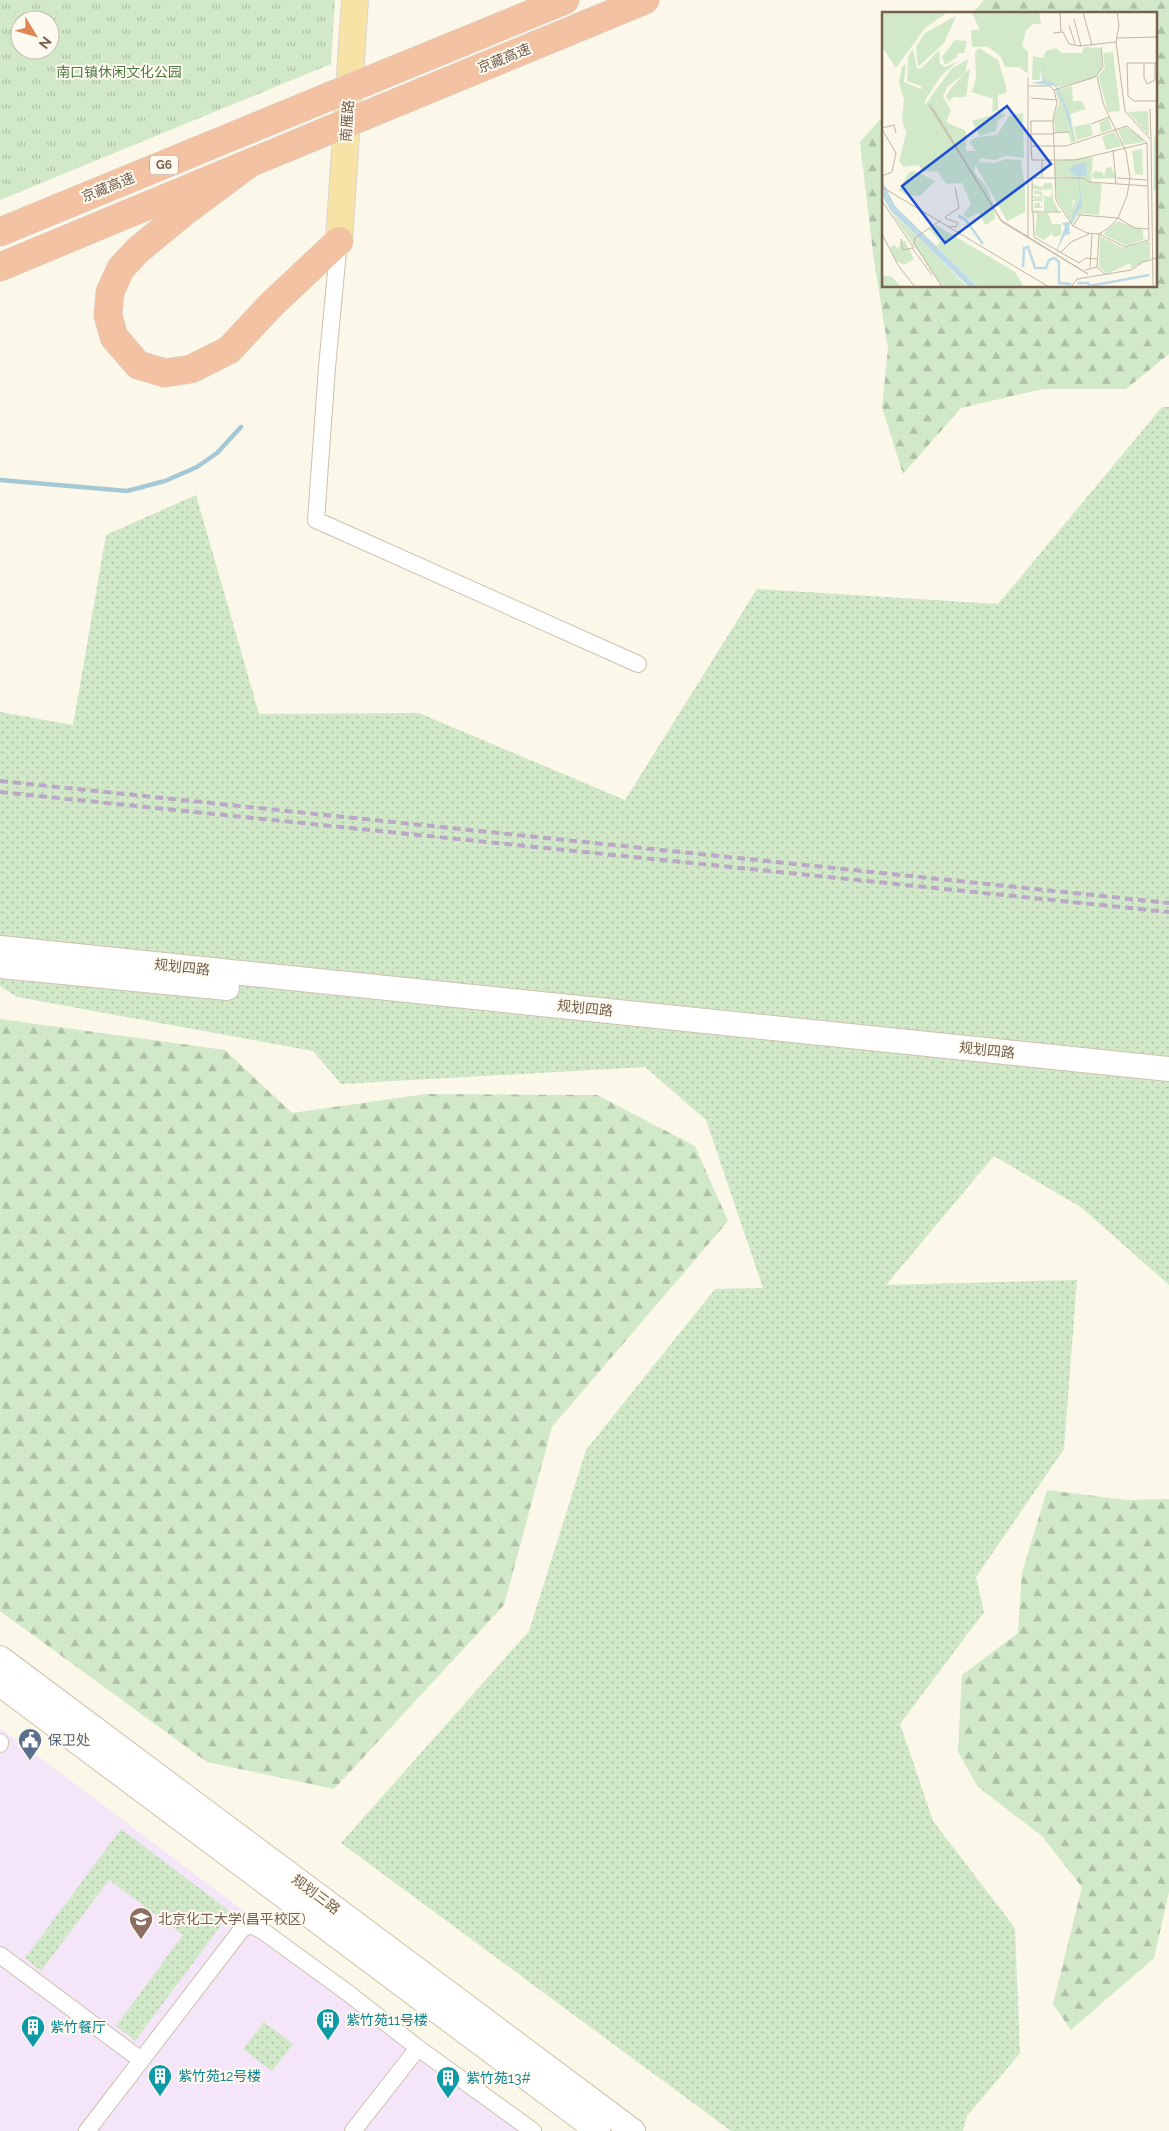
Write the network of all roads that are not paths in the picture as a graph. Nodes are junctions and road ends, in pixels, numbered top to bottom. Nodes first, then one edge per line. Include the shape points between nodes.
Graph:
1 (355, 0) edge
2 (565, 0) edge
3 (645, 0) edge
4 (250, 163) junction
5 (0, 232) edge
6 (340, 241) junction
7 (0, 267) edge
8 (638, 664) dead end
9 (0, 948) edge
10 (0, 966) edge
11 (1169, 1069) edge
12 (1169, 1085) edge
13 (0, 1658) edge
14 (0, 1684) edge
15 (0, 1955) edge
16 (448, 2006) junction
17 (418, 2048) junction
18 (141, 2060) junction
19 (87, 2131) edge
20 (353, 2131) edge
21 (533, 2131) edge
22 (598, 2131) edge
23 (632, 2131) edge

1 - 6 main road, 南雁路
2 - 5 highway, 京藏高速 / G6, bridge
3 - 4 highway, 京藏高速 / G6, bridge
4 - 6 highway via 184,212 121,268 110,292 108,315 114,337 138,365 165,372 191,369 229,350 271,305
4 - 7 highway, G6
6 - 8 street via 316,520
9 - 11 main road, 规划四路
10 - 12 main road, 规划四路
13 - 16 main road, 规划三路
14 - 16 main road, 规划三路
15 - 18 street
16 - 22 main road, 规划三路
16 - 23 main road, 规划三路
17 - 18 street via 348,1993 251,1925 242,1929
17 - 20 street
17 - 21 street
18 - 19 street

